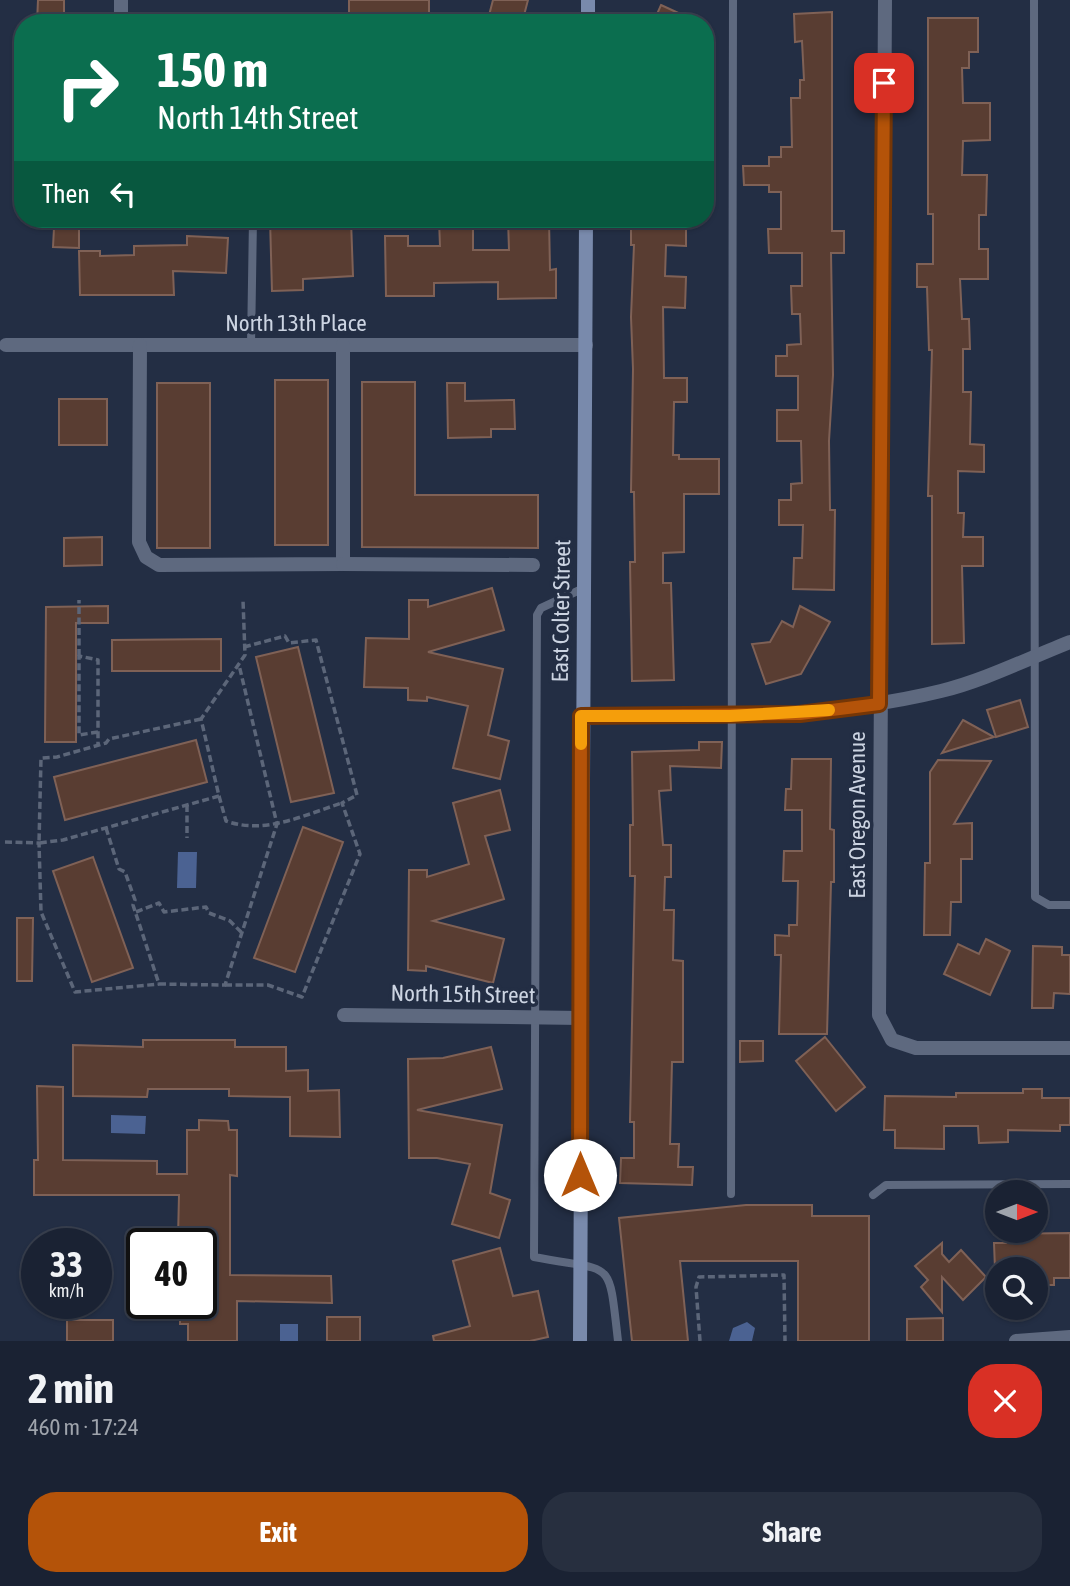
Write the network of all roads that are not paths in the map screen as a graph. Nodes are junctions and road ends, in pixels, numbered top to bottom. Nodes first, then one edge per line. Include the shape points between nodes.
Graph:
1 (733, 0) edge
2 (885, 0) edge
3 (1034, 0) edge
4 (253, 228) edge
5 (586, 228) edge
6 (6, 345) dead end
7 (140, 345) junction
8 (251, 345) junction
9 (343, 345) junction
10 (586, 345) junction
11 (344, 564) junction
12 (533, 565) dead end
13 (584, 589) junction
14 (1070, 642) edge
15 (1036, 655) junction
16 (879, 704) junction
17 (581, 716) junction
18 (730, 716) junction
19 (1070, 905) edge
20 (344, 1015) dead end
21 (535, 1018) junction
22 (581, 1018) junction
23 (1070, 1048) edge
24 (1070, 1184) edge
25 (731, 1194) dead end
26 (873, 1195) dead end
27 (580, 1266) junction
28 (1070, 1337) edge
29 (580, 1341) edge
30 (618, 1341) edge
31 (1016, 1341) edge

1 - 18 lane
2 - 16 street, East Oregon Avenue
3 - 15 lane
4 - 8 lane
5 - 10 street, East Colter Street
6 - 7 street, North 13th Place
7 - 8 street, North 13th Place
7 - 11 street via 139,542 146,557 159,565
8 - 9 street, North 13th Place
9 - 10 street, North 13th Place
9 - 11 street
10 - 13 street, East Colter Street
11 - 12 street
13 - 17 street, East Colter Street
13 - 21 lane via 541,608 537,615
14 - 15 street
15 - 16 street via 944,691
15 - 19 lane via 1035,897 1049,905
16 - 18 street via 800,714
16 - 23 street, East Oregon Avenue via 879,1015 892,1040 916,1048
17 - 18 street
17 - 22 street, East Colter Street
18 - 25 lane
20 - 21 street, North 15th Street
21 - 22 street, North 15th Street
21 - 27 lane via 534,1257
22 - 27 street, East Colter Street
24 - 26 lane via 886,1185
27 - 29 street, East Colter Street
27 - 30 lane via 596,1267 612,1282
28 - 31 street

